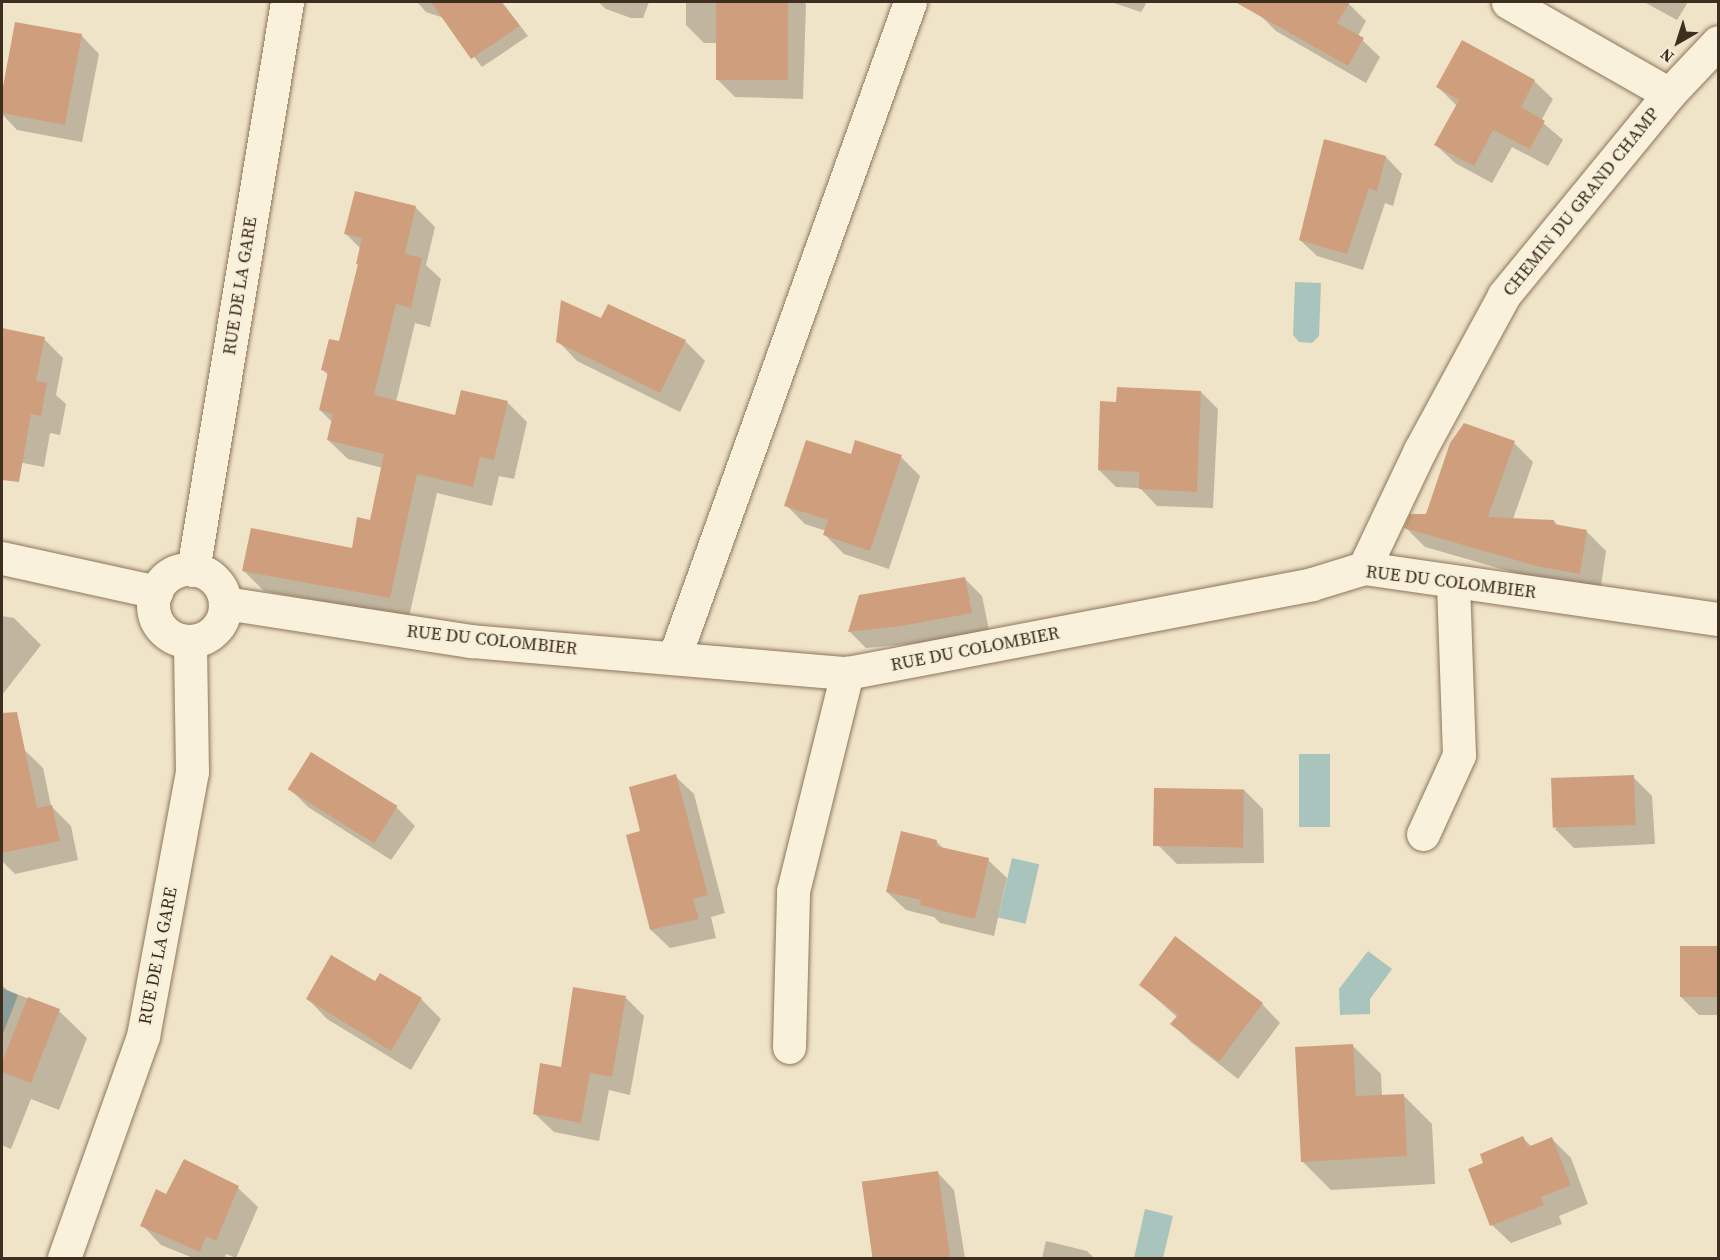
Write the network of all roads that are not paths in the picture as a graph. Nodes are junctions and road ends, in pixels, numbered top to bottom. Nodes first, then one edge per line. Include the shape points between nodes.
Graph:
1 (287, 2) edge
2 (910, 2) edge
3 (1508, 2) edge
4 (1719, 42) edge
5 (1669, 94) junction
6 (2, 558) edge
7 (1364, 568) junction
8 (193, 570) junction
9 (1453, 581) junction
10 (156, 592) junction
11 (225, 603) junction
12 (1719, 619) edge
13 (190, 641) junction
14 (675, 658) junction
15 (847, 673) junction
16 (1423, 834) dead end
17 (789, 1047) dead end
18 (64, 1258) edge

1 - 8 street, RUE DE LA GARE
2 - 14 street
3 - 5 street
4 - 5 street, CHEMIN DU GRAND CHAMP
5 - 7 street, CHEMIN DU GRAND CHAMP via 1504,295 1420,450
6 - 10 street
7 - 9 street, RUE DU COLOMBIER
7 - 15 street, RUE DU COLOMBIER via 1312,584
8 - 10 street via 171,574
8 - 11 street via 211,577
9 - 12 street, RUE DU COLOMBIER
9 - 16 street via 1459,755
10 - 13 street via 159,625 178,639
11 - 13 street via 219,625 211,634
11 - 14 street, RUE DU COLOMBIER via 471,641
13 - 18 street, RUE DE LA GARE via 192,772 143,1036
14 - 15 street, RUE DU COLOMBIER
15 - 17 street via 793,891

